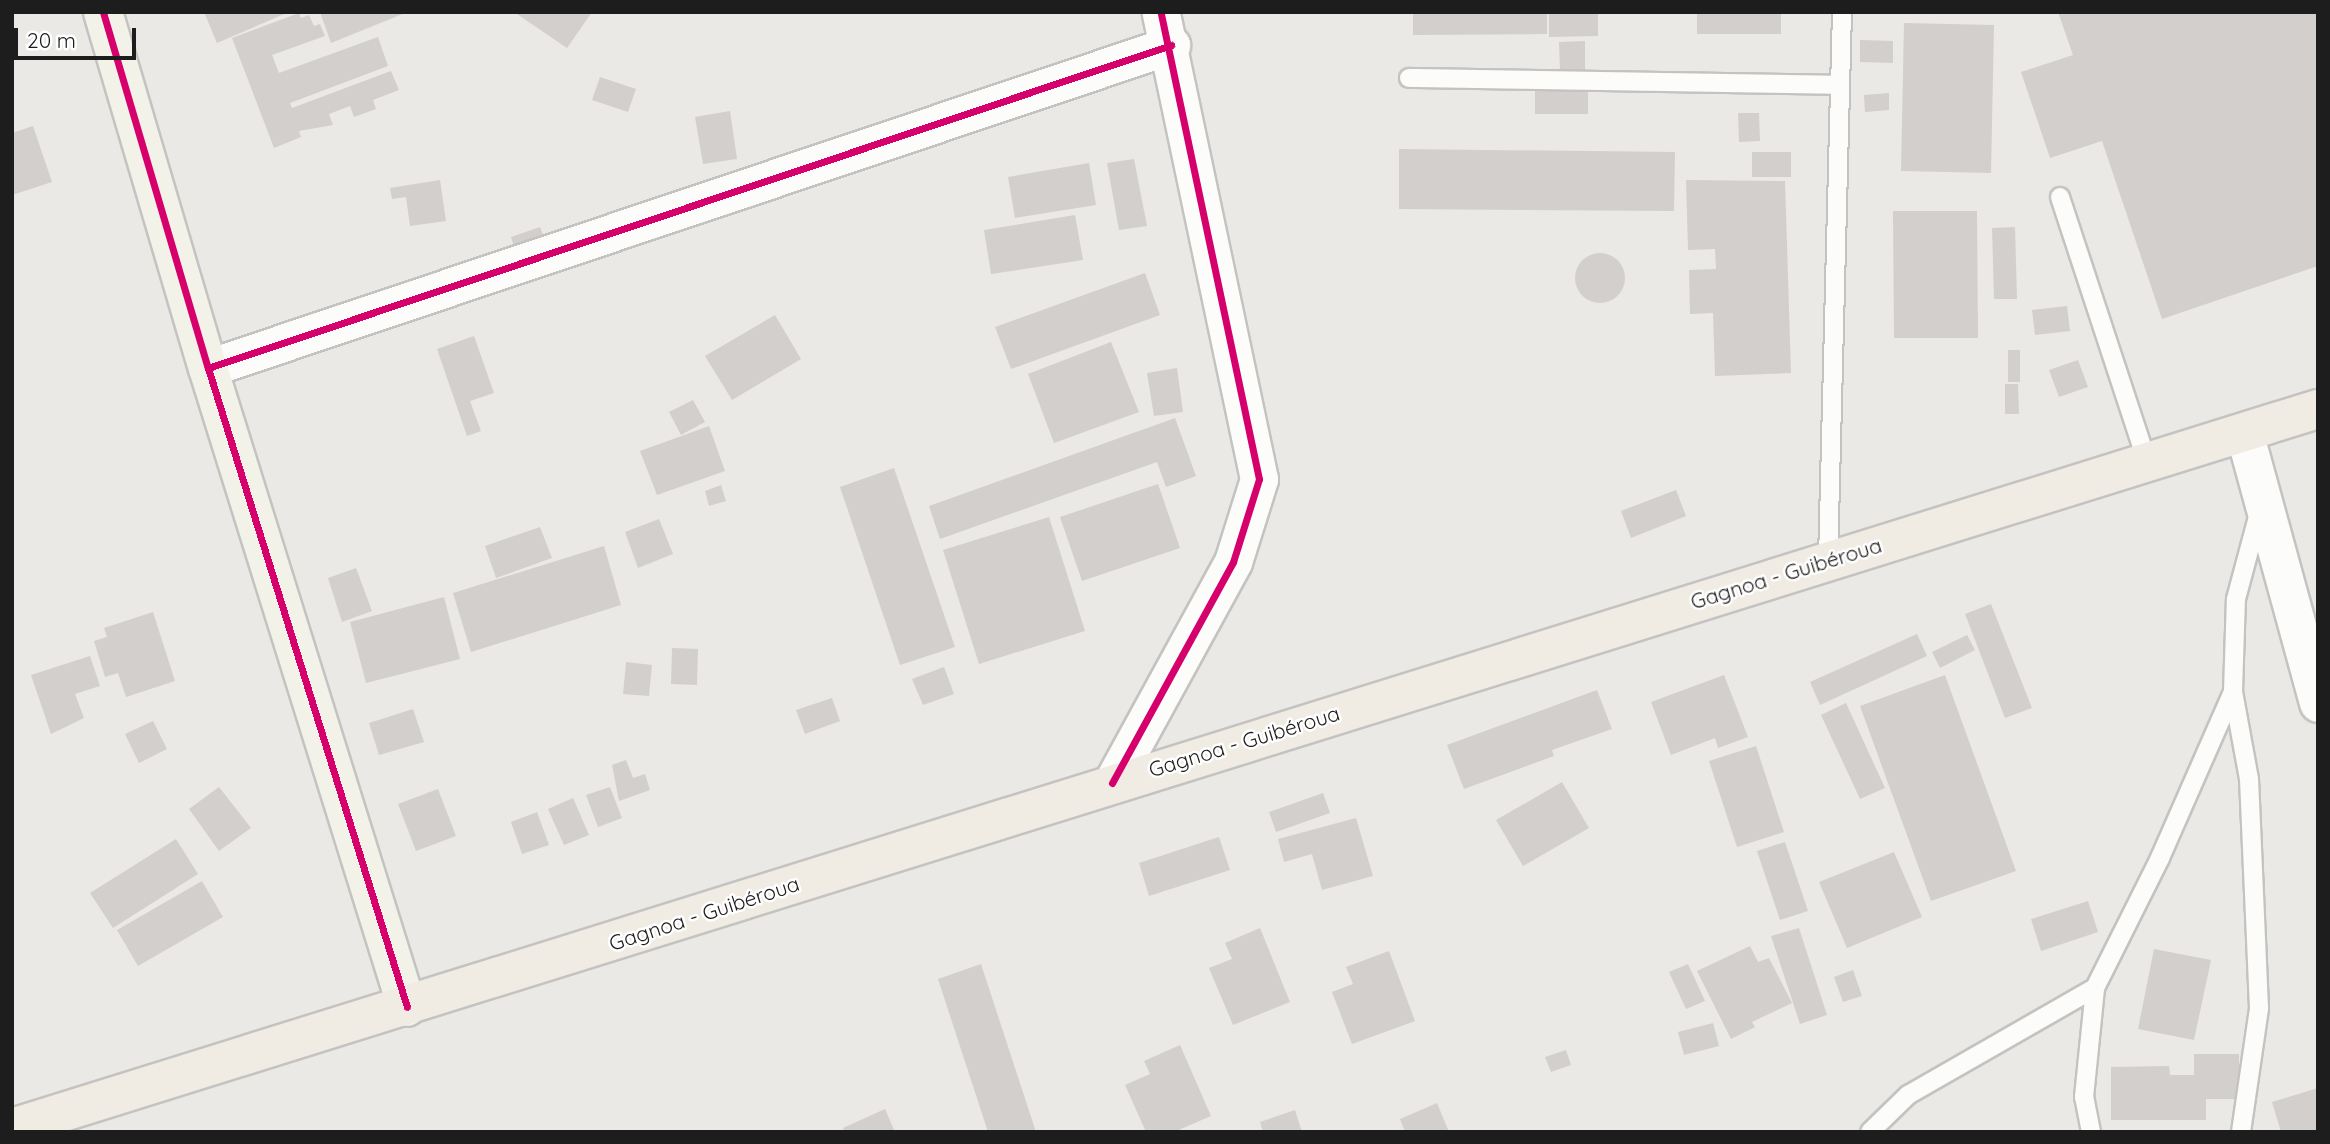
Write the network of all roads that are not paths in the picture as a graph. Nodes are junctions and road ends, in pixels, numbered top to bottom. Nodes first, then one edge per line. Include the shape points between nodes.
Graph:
1 (103, 12) edge
2 (1842, 12) edge
3 (1166, 29) edge
4 (1409, 78) dead end
5 (1840, 85) junction
6 (2060, 197) dead end
7 (208, 368) junction
8 (2318, 409) edge
9 (2244, 432) junction
10 (2147, 462) junction
11 (2263, 499) junction
12 (1828, 560) junction
13 (2233, 692) junction
14 (2318, 702) edge
15 (1112, 783) junction
16 (2095, 988) junction
17 (407, 1007) junction
18 (12, 1128) edge
19 (1870, 1132) edge
20 (2091, 1132) edge
21 (2241, 1132) edge

1 - 7 street
2 - 5 lane
3 - 7 street
3 - 15 street via 1259,479 1233,562
4 - 5 lane
5 - 12 lane
6 - 10 lane
7 - 17 street
8 - 9 main road, Gagnoa - Guibéroua
9 - 10 main road, Gagnoa - Guibéroua
9 - 11 street
10 - 12 main road, Gagnoa - Guibéroua
11 - 13 lane via 2236,599
11 - 14 street
12 - 15 main road, Gagnoa - Guibéroua
13 - 16 lane via 2160,859
13 - 21 lane via 2249,779 2259,1008
15 - 17 main road, Gagnoa - Guibéroua
16 - 19 lane via 1908,1094
16 - 20 lane via 2084,1097
17 - 18 main road, Gagnoa - Guibéroua

